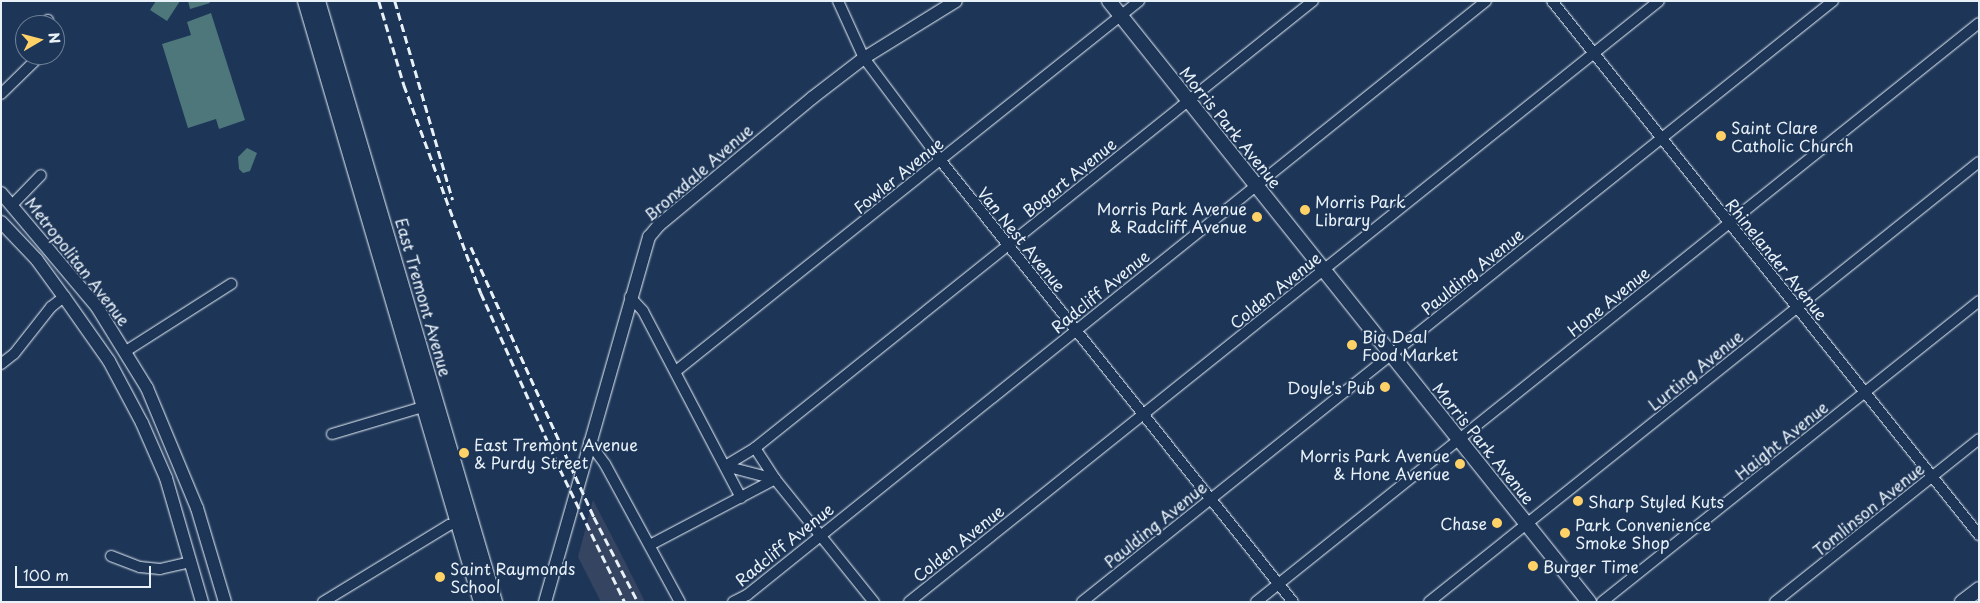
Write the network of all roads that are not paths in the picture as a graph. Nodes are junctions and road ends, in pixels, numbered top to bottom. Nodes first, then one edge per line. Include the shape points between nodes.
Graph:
1 (838, 1) edge
2 (1109, 1) edge
3 (1139, 1) edge
4 (1313, 1) edge
5 (1486, 1) edge
6 (1552, 1) edge
7 (1659, 1) edge
8 (1832, 1) edge
9 (954, 2) edge
10 (313, 6) edge
11 (1121, 16) junction
12 (1979, 23) edge
13 (1594, 54) junction
14 (864, 58) junction
15 (31, 65) edge
16 (1, 94) edge
17 (1189, 101) junction
18 (1662, 138) junction
19 (940, 161) junction
20 (1979, 162) edge
21 (41, 175) dead end
22 (1256, 185) junction
23 (1, 193) edge
24 (13, 204) junction
25 (1, 222) edge
26 (1729, 223) junction
27 (1008, 246) junction
28 (49, 247) junction
29 (36, 259) junction
30 (1324, 270) junction
31 (231, 284) dead end
32 (64, 297) junction
33 (630, 298) junction
34 (1979, 301) edge
35 (1797, 307) junction
36 (1076, 330) junction
37 (126, 351) junction
38 (1392, 355) junction
39 (1, 364) edge
40 (676, 372) junction
41 (1865, 392) junction
42 (430, 405) junction
43 (1143, 414) junction
44 (332, 434) dead end
45 (1459, 439) junction
46 (1979, 439) edge
47 (589, 442) junction
48 (755, 448) junction
49 (725, 466) junction
50 (182, 468) junction
51 (165, 475) junction
52 (1932, 477) junction
53 (776, 479) junction
54 (741, 498) junction
55 (1211, 499) junction
56 (465, 520) junction
57 (1527, 524) junction
58 (820, 534) junction
59 (1979, 535) edge
60 (650, 545) junction
61 (111, 556) dead end
62 (191, 562) junction
63 (1279, 584) junction
64 (1979, 588) edge
65 (202, 602) edge
66 (224, 602) edge
67 (324, 602) edge
68 (481, 602) edge
69 (496, 602) edge
70 (545, 602) edge
71 (680, 602) edge
72 (733, 602) edge
73 (874, 602) edge
74 (909, 602) edge
75 (1082, 602) edge
76 (1256, 602) edge
77 (1293, 602) edge
78 (1429, 602) edge
79 (1589, 602) edge
80 (1602, 602) edge
81 (1775, 602) edge
82 (1962, 602) edge

1 - 14 street, Van Nest Avenue
2 - 11 main road, Morris Park Avenue
3 - 11 street, Fowler Avenue
4 - 17 street, Bogart Avenue
5 - 22 street, Radcliff Avenue
6 - 13 street, Rhinelander Avenue
7 - 13 street, Colden Avenue
8 - 18 street, Paulding Avenue
9 - 14 street, Bronxdale Avenue
10 - 42 main road, East Tremont Avenue
11 - 17 main road, Morris Park Avenue
11 - 19 street, Fowler Avenue
12 - 26 street, Hone Avenue
13 - 18 street, Rhinelander Avenue
13 - 30 street, Colden Avenue
14 - 19 street, Van Nest Avenue
14 - 33 street, Bronxdale Avenue via 787,117 658,225 646,244
15 - 16 street
17 - 22 main road, Morris Park Avenue
17 - 27 street, Bogart Avenue
18 - 26 street, Rhinelander Avenue
18 - 38 street, Paulding Avenue
19 - 27 street, Van Nest Avenue
19 - 40 street, Fowler Avenue
20 - 35 street, Lurting Avenue
21 - 24 street
22 - 30 main road, Morris Park Avenue
22 - 36 street, Radcliff Avenue
23 - 24 street, Metropolitan Avenue
24 - 28 street, Metropolitan Avenue
25 - 29 street, Metropolitan Avenue
26 - 35 street, Rhinelander Avenue
26 - 45 street, Hone Avenue
27 - 36 street, Van Nest Avenue
27 - 48 street, Bogart Avenue
28 - 29 street
28 - 37 street, Metropolitan Avenue via 97,307
29 - 32 street, Metropolitan Avenue
30 - 38 main road, Morris Park Avenue
30 - 43 street, Colden Avenue
31 - 37 street
32 - 39 street via 51,307 14,354
32 - 51 street, Metropolitan Avenue via 109,362
33 - 40 street via 643,310
33 - 47 street, Bronxdale Avenue
34 - 41 street, Haight Avenue
35 - 41 street, Rhinelander Avenue
35 - 57 street, Lurting Avenue
36 - 43 street, Van Nest Avenue
36 - 58 street, Radcliff Avenue
37 - 50 street, Metropolitan Avenue via 166,428
38 - 45 main road, Morris Park Avenue
38 - 55 street, Paulding Avenue
40 - 49 street
41 - 52 street, Rhinelander Avenue
41 - 80 street, Haight Avenue
42 - 44 street
42 - 56 main road, East Tremont Avenue
43 - 55 street, Van Nest Avenue
43 - 74 street, Colden Avenue
45 - 57 main road, Morris Park Avenue
45 - 63 street, Hone Avenue
46 - 52 street, Tomlinson Avenue
47 - 60 street via 605,464
47 - 70 street, Bronxdale Avenue
48 - 49 street, Bogart Avenue
48 - 53 street
49 - 53 street
49 - 54 street
50 - 51 street
50 - 66 street, Metropolitan Avenue
51 - 62 street, Metropolitan Avenue
52 - 59 street, Rhinelander Avenue
52 - 81 street, Tomlinson Avenue
53 - 54 street
53 - 58 street
54 - 60 street
55 - 63 street, Van Nest Avenue
55 - 75 street, Paulding Avenue
56 - 67 street
56 - 68 main road, East Tremont Avenue
56 - 69 main road, East Tremont Avenue
57 - 78 street, Lurting Avenue
57 - 79 main road, Morris Park Avenue
58 - 72 street, Radcliff Avenue via 747,595
58 - 73 street
60 - 71 street
61 - 62 street via 140,567 160,569
62 - 65 street, Metropolitan Avenue
63 - 76 street, Hone Avenue
63 - 77 street, Van Nest Avenue
64 - 82 main road

